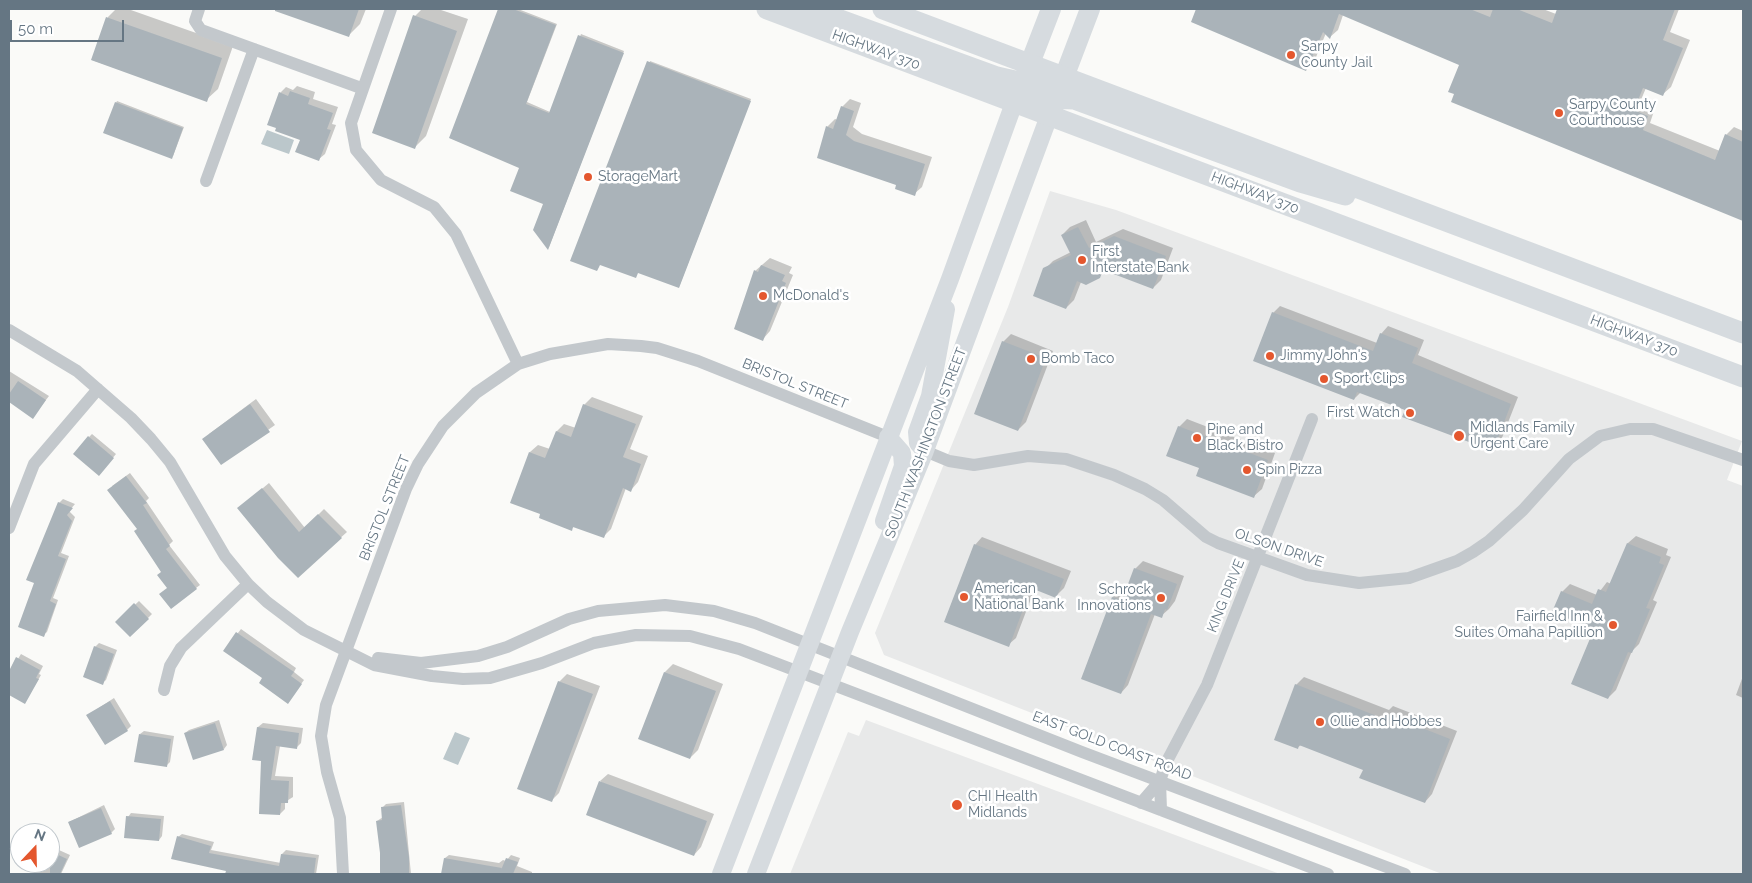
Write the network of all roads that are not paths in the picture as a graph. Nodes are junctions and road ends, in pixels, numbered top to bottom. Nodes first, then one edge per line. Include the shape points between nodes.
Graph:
1 (199, 9) edge
2 (391, 9) edge
3 (766, 9) edge
4 (810, 9) edge
5 (883, 9) edge
6 (1051, 9) edge
7 (1090, 9) edge
8 (254, 49) junction
9 (1026, 74) junction
10 (361, 88) junction
11 (1057, 95) junction
12 (1014, 103) junction
13 (206, 181) dead end
14 (950, 279) junction
15 (9, 330) edge
16 (1743, 333) edge
17 (518, 364) junction
18 (1743, 377) edge
19 (98, 389) junction
20 (1312, 419) dead end
21 (888, 438) junction
22 (925, 451) junction
23 (1743, 460) edge
24 (9, 528) edge
25 (1258, 558) junction
26 (248, 584) junction
27 (869, 585) junction
28 (809, 645) junction
29 (346, 651) junction
30 (840, 657) junction
31 (798, 671) junction
32 (830, 684) junction
33 (164, 690) dead end
34 (1160, 781) junction
35 (1141, 803) junction
36 (1161, 810) junction
37 (343, 874) edge
38 (721, 874) edge
39 (756, 874) edge
40 (1328, 874) edge
41 (1405, 874) edge

1 - 8 street via 195,21 201,30
2 - 10 street
3 - 12 highway, HIGHWAY 370
4 - 9 highway via 962,66
5 - 9 highway, HIGHWAY 370
6 - 9 main road
7 - 11 main road, SOUTH WASHINGTON STREET
8 - 10 street
8 - 13 street
9 - 11 highway, HIGHWAY 370
9 - 12 main road
10 - 17 street via 351,123 356,150 381,180 434,207 456,234
11 - 12 highway, HIGHWAY 370
11 - 16 highway, HIGHWAY 370 via 1394,201
11 - 18 highway, HIGHWAY 370
11 - 22 main road, SOUTH WASHINGTON STREET
12 - 14 main road
14 - 21 main road
14 - 22 main road via 930,396 917,432 918,443
15 - 19 street via 55,356
17 - 21 street, BRISTOL STREET via 576,348 608,344 657,348 698,361
17 - 29 street, BRISTOL STREET via 457,410 418,464
19 - 24 street via 34,464
19 - 26 street via 131,418 170,462 225,556
20 - 25 street, KING DRIVE
21 - 27 main road via 902,453 903,466 866,567
21 - 28 main road
22 - 25 street, OLSON DRIVE via 949,461 974,464 1028,456 1066,458 1145,489 1206,537
22 - 27 main road, SOUTH WASHINGTON STREET
23 - 25 street, OLSON DRIVE via 1653,429 1616,431 1583,446 1506,526 1457,561 1409,578 1359,583 1307,575
25 - 34 street, KING DRIVE via 1207,685
26 - 29 street via 304,630
26 - 33 street via 181,648 170,666
27 - 30 main road, SOUTH WASHINGTON STREET
28 - 29 street, EAST GOLD COAST ROAD via 733,616 665,605 598,611 561,622 507,647 451,661 387,660
28 - 30 street, EAST GOLD COAST ROAD
28 - 31 main road
29 - 31 street via 374,665 408,673 464,679 490,678 542,663 594,642 664,634 713,641
29 - 37 street, BRISTOL STREET via 326,706 321,736 340,818
30 - 32 main road, SOUTH WASHINGTON STREET
30 - 34 street, EAST GOLD COAST ROAD
31 - 32 street
31 - 38 main road
32 - 35 street
32 - 39 main road, SOUTH WASHINGTON STREET
34 - 35 street, KING DRIVE
34 - 36 street, KING DRIVE
34 - 41 street, EAST GOLD COAST ROAD
35 - 36 street
36 - 40 street

